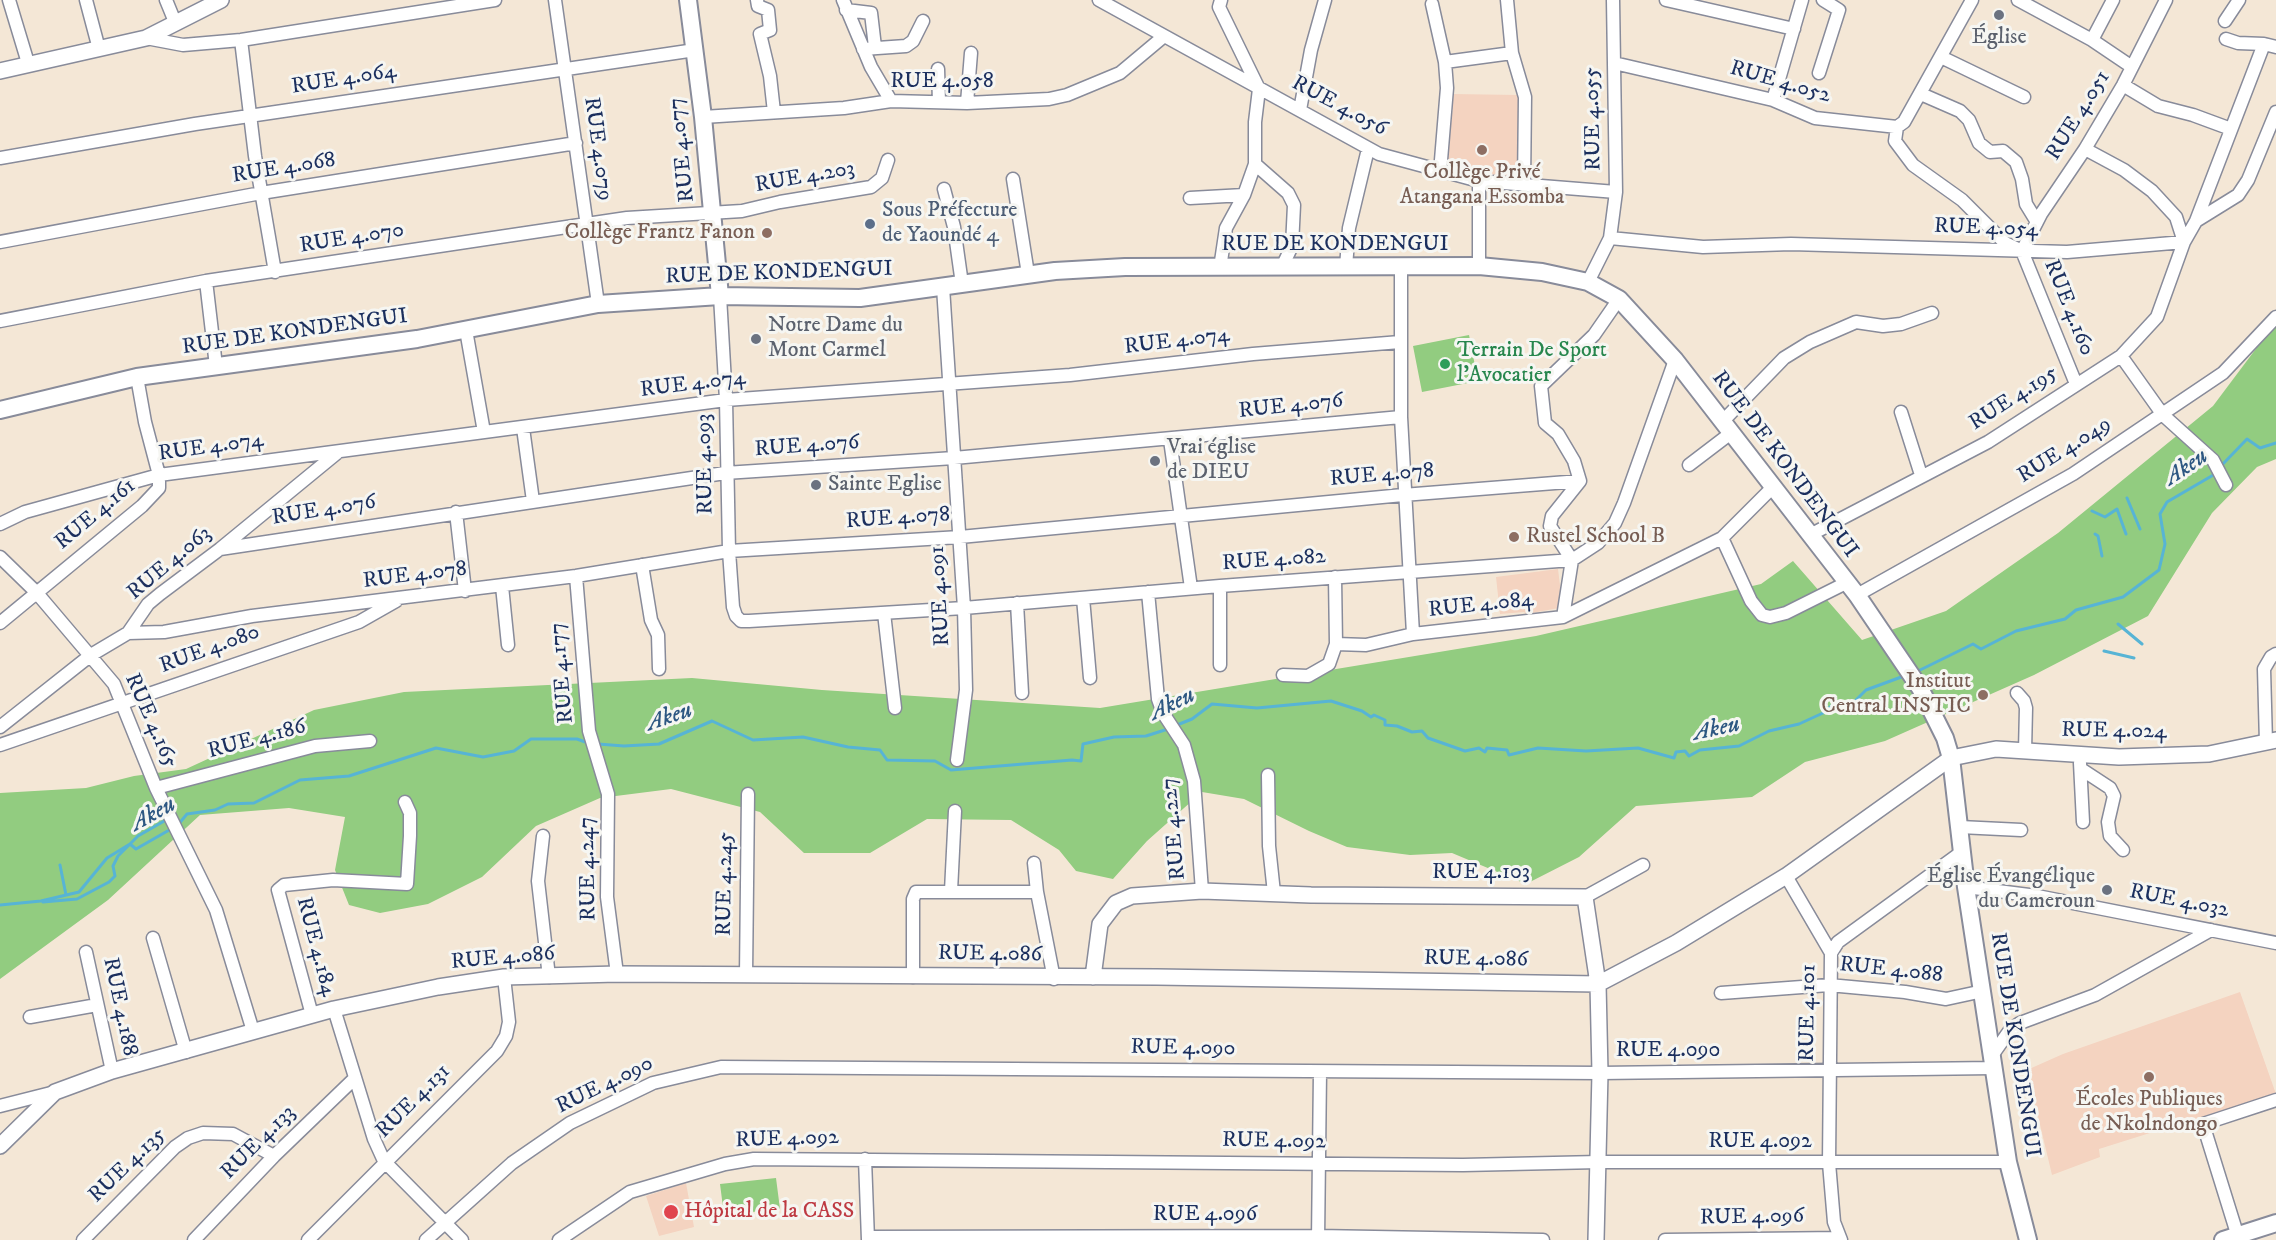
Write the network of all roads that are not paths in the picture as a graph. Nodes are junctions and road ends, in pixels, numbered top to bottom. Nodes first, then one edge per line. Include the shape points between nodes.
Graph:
1 (9, 0) edge
2 (86, 0) edge
3 (166, 0) edge
4 (221, 0) edge
5 (495, 0) edge
6 (555, 0) edge
7 (688, 0) edge
8 (757, 0) edge
9 (1099, 0) edge
10 (1221, 0) edge
11 (1325, 0) edge
12 (1507, 0) edge
13 (1613, 0) edge
14 (1666, 0) edge
15 (1802, 0) edge
16 (1823, 0) edge
17 (1972, 0) edge
18 (2018, 0) edge
19 (2113, 0) edge
20 (2166, 0) edge
21 (2239, 0) edge
22 (481, 1) edge
23 (1112, 4) edge
24 (1432, 4) dead end
25 (845, 5) edge
26 (924, 21) dead end
27 (2224, 21) dead end
28 (175, 22) junction
29 (1794, 29) junction
30 (1163, 37) junction
31 (146, 38) junction
32 (2226, 39) dead end
33 (241, 40) junction
34 (2092, 40) junction
35 (2270, 46) edge
36 (869, 48) junction
37 (99, 49) junction
38 (694, 50) junction
39 (1512, 53) junction
40 (971, 54) dead end
41 (1941, 57) junction
42 (1445, 62) junction
43 (28, 63) junction
44 (1614, 63) junction
45 (2133, 67) junction
46 (564, 68) junction
47 (938, 69) dead end
48 (0, 71) edge
49 (1819, 73) dead end
50 (2123, 85) junction
51 (1259, 89) junction
52 (1921, 93) junction
53 (2024, 97) dead end
54 (1773, 100) junction
55 (891, 101) junction
56 (939, 102) junction
57 (967, 103) junction
58 (1300, 110) junction
59 (774, 112) junction
60 (2276, 112) edge
61 (249, 116) junction
62 (703, 117) junction
63 (1897, 127) junction
64 (2231, 129) junction
65 (576, 143) junction
66 (1368, 149) junction
67 (2085, 149) junction
68 (0, 158) edge
69 (888, 160) dead end
70 (1255, 164) junction
71 (1440, 172) junction
72 (1013, 179) dead end
73 (1479, 181) junction
74 (1524, 185) junction
75 (944, 189) dead end
76 (1616, 192) junction
77 (261, 193) junction
78 (1244, 195) junction
79 (1190, 198) dead end
80 (712, 213) junction
81 (2196, 221) junction
82 (2037, 222) junction
83 (587, 224) junction
84 (1610, 238) junction
85 (0, 242) edge
86 (2184, 242) junction
87 (2022, 251) junction
88 (1479, 266) junction
89 (1282, 267) junction
90 (1346, 267) junction
91 (1220, 268) junction
92 (1401, 268) junction
93 (275, 272) junction
94 (1028, 274) junction
95 (206, 281) junction
96 (1588, 282) junction
97 (962, 284) junction
98 (943, 287) junction
99 (720, 296) junction
100 (1619, 299) junction
101 (598, 304) junction
102 (1932, 313) dead end
103 (2276, 317) edge
104 (0, 321) edge
105 (466, 330) junction
106 (1400, 342) junction
107 (2121, 356) junction
108 (1675, 360) junction
109 (216, 366) junction
110 (137, 377) junction
111 (947, 384) junction
112 (2076, 384) junction
113 (726, 400) junction
114 (0, 410) edge
115 (1901, 412) dead end
116 (2163, 415) junction
117 (1401, 417) junction
118 (1727, 427) junction
119 (523, 428) junction
120 (484, 432) junction
121 (1170, 440) junction
122 (337, 453) junction
123 (954, 458) junction
124 (1689, 465) dead end
125 (725, 473) junction
126 (159, 475) junction
127 (1921, 475) junction
128 (1580, 481) junction
129 (2226, 485) dead end
130 (1773, 487) junction
131 (1403, 495) junction
132 (533, 501) junction
133 (456, 512) junction
134 (1181, 517) junction
135 (0, 524) edge
136 (1810, 535) junction
137 (960, 537) junction
138 (1722, 538) junction
139 (220, 549) junction
140 (729, 550) junction
141 (0, 557) edge
142 (1572, 560) junction
143 (642, 566) junction
144 (1410, 571) junction
145 (576, 576) junction
146 (1335, 577) junction
147 (502, 586) junction
148 (1220, 586) junction
149 (1191, 588) junction
150 (1851, 589) junction
151 (465, 591) junction
152 (36, 592) junction
153 (1148, 592) junction
154 (1083, 598) junction
155 (397, 600) junction
156 (1017, 603) junction
157 (964, 608) junction
158 (885, 613) junction
159 (1563, 617) junction
160 (749, 621) joint
161 (0, 623) edge
162 (128, 633) junction
163 (1413, 634) junction
164 (1336, 644) junction
165 (508, 645) dead end
166 (2276, 654) edge
167 (91, 655) junction
168 (1220, 665) dead end
169 (659, 669) dead end
170 (1283, 675) dead end
171 (1090, 678) dead end
172 (1022, 693) dead end
173 (2017, 693) dead end
174 (123, 704) junction
175 (895, 708) dead end
176 (0, 727) edge
177 (370, 741) dead end
178 (2271, 742) edge
179 (0, 745) edge
180 (2025, 751) junction
181 (1951, 758) junction
182 (957, 760) dead end
183 (2080, 762) junction
184 (601, 764) joint
185 (1268, 775) dead end
186 (156, 788) junction
187 (748, 794) dead end
188 (405, 801) dead end
189 (955, 811) dead end
190 (2083, 822) dead end
191 (1960, 826) junction
192 (2021, 830) dead end
193 (543, 836) dead end
194 (2123, 850) dead end
195 (1963, 851) junction
196 (1034, 863) dead end
197 (1643, 865) dead end
198 (1786, 876) junction
199 (1966, 887) junction
200 (951, 891) junction
201 (1202, 891) junction
202 (1036, 892) junction
203 (1274, 892) junction
204 (1585, 897) junction
205 (2211, 930) junction
206 (153, 938) dead end
207 (2276, 943) edge
208 (86, 952) dead end
209 (1831, 953) junction
210 (617, 974) junction
211 (746, 975) junction
212 (549, 976) junction
213 (504, 977) junction
214 (914, 977) junction
215 (1092, 977) junction
216 (1054, 979) junction
217 (1598, 984) junction
218 (1829, 985) junction
219 (1983, 991) junction
220 (1721, 993) dead end
221 (97, 1005) junction
222 (334, 1009) junction
223 (312, 1015) junction
224 (30, 1017) dead end
225 (253, 1031) junction
226 (186, 1052) junction
227 (1992, 1062) junction
228 (112, 1071) junction
229 (1828, 1071) junction
230 (1320, 1072) junction
231 (1600, 1073) junction
232 (355, 1078) junction
233 (55, 1092) junction
234 (2276, 1100) edge
235 (0, 1106) edge
236 (0, 1146) edge
237 (274, 1156) junction
238 (865, 1159) junction
239 (384, 1161) junction
240 (1599, 1162) junction
241 (2008, 1162) junction
242 (1319, 1163) junction
243 (1829, 1163) junction
244 (443, 1222) junction
245 (2276, 1223) edge
246 (1318, 1238) edge
247 (2234, 1238) edge
248 (868, 1239) edge
249 (1840, 1239) edge
250 (83, 1240) edge
251 (194, 1240) edge
252 (308, 1240) edge
253 (426, 1240) edge
254 (462, 1240) edge
255 (559, 1240) edge
256 (1543, 1240) edge
257 (1596, 1240) edge
258 (1665, 1240) edge
259 (2028, 1240) edge

1 - 43 street
2 - 37 street
3 - 28 street
4 - 28 street
5 - 22 street
6 - 46 street, RUE 4.079
7 - 38 main road, RUE 4.077
8 - 59 street via 758,6 768,10 770,30 760,34
9 - 23 street, RUE 4.056
10 - 51 street via 1219,7
11 - 58 street
12 - 39 street
13 - 44 street, RUE 4.055
14 - 29 street
15 - 29 street
16 - 49 street via 1839,10
17 - 41 street
18 - 34 street
19 - 34 street
20 - 45 street, RUE 4.051
21 - 27 street
22 - 33 street
23 - 30 street, RUE 4.056
24 - 42 street
25 - 36 street
25 - 36 street via 871,13
26 - 36 street via 914,41 906,46
28 - 31 street
29 - 54 street
30 - 51 street, RUE 4.056
30 - 57 street, RUE 4.058 via 1120,73 1067,95 1025,102
31 - 33 street via 183,45
31 - 37 street
32 - 35 street via 2238,44
33 - 61 street
34 - 45 street
35 - 64 street
36 - 55 street
37 - 43 street
38 - 46 street, RUE 4.064
38 - 62 main road, RUE 4.077
39 - 42 street
39 - 74 street via 1525,97
40 - 57 street
41 - 52 street
41 - 53 street
42 - 71 street via 1446,125
43 - 48 street
44 - 54 street, RUE 4.052
44 - 76 street, RUE 4.055
45 - 50 street, RUE 4.051
46 - 61 street, RUE 4.064
46 - 65 street, RUE 4.079
47 - 56 street
50 - 64 street via 2158,106
50 - 67 street, RUE 4.051
51 - 58 street, RUE 4.056
51 - 70 street
52 - 63 street
52 - 82 street via 1960,111 1969,120 1979,143 1990,152 2003,150 2016,162 2026,204
54 - 63 street, RUE 4.052 via 1815,118
55 - 56 street, RUE 4.058
55 - 59 street, RUE 4.058
56 - 57 street, RUE 4.058
58 - 66 street, RUE 4.056
59 - 62 street, RUE 4.058
60 - 81 street via 2238,195
61 - 68 street, RUE 4.064
61 - 77 street
62 - 80 main road, RUE 4.077
63 - 87 street, RUE 4.160 via 1895,141 1913,165 1962,200 2006,243
64 - 81 street
65 - 77 street, RUE 4.068
65 - 83 street, RUE 4.079
66 - 71 street, RUE 4.056
66 - 90 street via 1348,228
67 - 82 street, RUE 4.051
67 - 86 street via 2152,191 2176,217
69 - 80 street, RUE 4.203 via 882,178 871,187
70 - 78 street
70 - 89 street via 1288,193 1294,205 1292,246
71 - 73 street, RUE 4.056
72 - 94 street
73 - 74 street, RUE 4.056
73 - 88 street
74 - 76 street, RUE 4.056
75 - 97 street
76 - 84 street, RUE 4.055
77 - 85 street, RUE 4.068
77 - 93 street
78 - 79 street
78 - 91 street via 1226,228
80 - 83 street, RUE 4.070 via 664,214
80 - 99 main road, RUE 4.077
81 - 86 street
82 - 87 street, RUE 4.051
83 - 93 street, RUE 4.070
83 - 101 street, RUE 4.079
84 - 87 street, RUE 4.054 via 1703,247 1791,244
84 - 96 street
86 - 87 street, RUE 4.054 via 2067,252
86 - 107 street, RUE 4.195 via 2157,317
87 - 112 street, RUE 4.160
88 - 92 main road, RUE DE KONDENGUI
88 - 96 main road, RUE DE KONDENGUI via 1542,272
89 - 90 main road, RUE DE KONDENGUI
89 - 91 main road, RUE DE KONDENGUI
90 - 92 main road, RUE DE KONDENGUI
91 - 94 main road, RUE DE KONDENGUI via 1125,267
92 - 106 street, RUE 4.084
93 - 95 street, RUE 4.070
94 - 97 main road, RUE DE KONDENGUI
95 - 104 street, RUE 4.070
95 - 109 street
96 - 100 main road, RUE DE KONDENGUI
97 - 98 main road, RUE DE KONDENGUI
98 - 99 main road, RUE DE KONDENGUI via 860,298
98 - 111 street, RUE 4.091
99 - 101 main road, RUE DE KONDENGUI
99 - 113 street, RUE 4.093
100 - 108 main road, RUE DE KONDENGUI
100 - 128 street via 1594,335 1541,386 1545,423 1558,434 1574,460
101 - 105 main road, RUE DE KONDENGUI
102 - 118 street via 1901,324 1856,322 1810,342 1784,358
103 - 116 street, RUE 4.049 via 2223,373
105 - 109 main road, RUE DE KONDENGUI
105 - 120 street
106 - 111 street, RUE 4.074
106 - 117 street, RUE 4.084
107 - 112 street, RUE 4.195
107 - 116 street
108 - 118 main road, RUE DE KONDENGUI
108 - 142 street, RUE 4.082 via 1615,523 1599,543
109 - 110 main road, RUE DE KONDENGUI
110 - 114 main road, RUE DE KONDENGUI
110 - 126 street, RUE 4.161
111 - 113 street, RUE 4.074
111 - 123 street, RUE 4.091
112 - 127 street, RUE 4.195 via 1972,452
113 - 119 street, RUE 4.074
113 - 125 street, RUE 4.093
115 - 127 street
116 - 129 street via 2213,460
116 - 150 street, RUE 4.049 via 2073,474
117 - 121 street, RUE 4.076
117 - 131 street, RUE 4.084
118 - 124 street
118 - 130 main road, RUE DE KONDENGUI
119 - 120 street, RUE 4.074
119 - 132 street
120 - 122 street, RUE 4.074
121 - 123 street, RUE 4.076
121 - 134 street
122 - 126 street, RUE 4.074
122 - 139 street, RUE 4.063
123 - 125 street, RUE 4.076
123 - 137 street, RUE 4.091
125 - 132 street, RUE 4.076
125 - 140 street, RUE 4.093
126 - 135 street, RUE 4.074 via 25,512
126 - 152 street, RUE 4.161 via 159,488 148,501
127 - 136 street, RUE 4.195
128 - 131 street, RUE 4.078
128 - 142 street via 1552,516 1550,526
130 - 136 main road, RUE DE KONDENGUI
130 - 138 street, RUE 4.084
131 - 134 street, RUE 4.078
131 - 144 street, RUE 4.084
132 - 133 street, RUE 4.076
133 - 139 street, RUE 4.076
133 - 151 street
134 - 137 street, RUE 4.078
134 - 149 street
136 - 150 main road, RUE DE KONDENGUI
137 - 140 street, RUE 4.078
137 - 157 street, RUE 4.091
138 - 150 street, RUE 4.049 via 1751,601 1762,615 1786,613
138 - 159 street, RUE 4.084
139 - 162 street, RUE 4.063 via 148,604
140 - 143 street, RUE 4.078
140 - 160 street, RUE 4.093 via 736,616
141 - 152 street, RUE 4.165
142 - 144 street, RUE 4.082
142 - 159 street
143 - 145 street, RUE 4.078
143 - 169 street via 651,620 658,635
144 - 146 street, RUE 4.082
144 - 163 street, RUE 4.084
145 - 147 street, RUE 4.078
145 - 184 street, RUE 4.177 via 590,731
146 - 148 street, RUE 4.082
146 - 164 street
147 - 151 street, RUE 4.078
147 - 165 street
148 - 149 street, RUE 4.082
148 - 168 street
149 - 153 street, RUE 4.082
150 - 181 main road, RUE DE KONDENGUI via 1920,688
151 - 155 street, RUE 4.078
152 - 161 street, RUE 4.161
152 - 167 street, RUE 4.165
153 - 154 street, RUE 4.082
153 - 201 street, RUE 4.227 via 1158,699 1184,746 1194,781
154 - 156 street, RUE 4.082
154 - 171 street
155 - 162 street, RUE 4.078 via 252,616 164,632
155 - 174 street, RUE 4.080 via 359,622
156 - 157 street, RUE 4.082
156 - 172 street
157 - 158 street, RUE 4.082
157 - 182 street, RUE 4.091 via 966,690
158 - 160 street, RUE 4.082
158 - 175 street
159 - 163 street, RUE 4.084
162 - 167 street, RUE 4.063
163 - 164 street via 1366,645
164 - 170 street via 1322,671 1308,676
166 - 178 street via 2264,669
167 - 174 street, RUE 4.165 via 114,684
167 - 176 street, RUE 4.063
173 - 180 street via 2026,708
174 - 179 street, RUE 4.080
174 - 186 street, RUE 4.165
177 - 186 street, RUE 4.186 via 323,744
178 - 183 street, RUE 4.024 via 2209,754
180 - 181 street, RUE 4.024 via 1996,749
180 - 183 street, RUE 4.024
181 - 191 main road, RUE DE KONDENGUI
181 - 198 street, RUE 4.086
183 - 190 street
183 - 194 street via 2114,796 2108,822 2110,836
184 - 210 street, RUE 4.247 via 609,814 607,897
185 - 203 street
186 - 225 street, RUE 4.165 via 216,910
187 - 211 street, RUE 4.245
188 - 223 street, RUE 4.184 via 410,813 407,884 333,880 284,885 278,890
189 - 200 street
191 - 192 street
191 - 195 main road, RUE DE KONDENGUI
193 - 212 street via 538,881
195 - 199 main road, RUE DE KONDENGUI
195 - 209 street, RUE 4.101 via 1838,942
196 - 202 street
197 - 204 street
198 - 209 street
198 - 217 street, RUE 4.086 via 1676,943
199 - 205 street, RUE 4.032 via 2037,896
199 - 219 main road, RUE DE KONDENGUI
200 - 202 street
200 - 214 street via 922,890 913,895
201 - 203 street, RUE 4.103
201 - 215 street, RUE 4.103 via 1132,896 1116,903 1100,924
202 - 216 street
203 - 204 street, RUE 4.103
204 - 217 street
205 - 207 street, RUE 4.032
205 - 227 street via 2095,995 2020,1023 2010,1030
206 - 226 street
208 - 221 street, RUE 4.188
209 - 218 street, RUE 4.101
210 - 211 street, RUE 4.086
210 - 212 street, RUE 4.086
211 - 214 street, RUE 4.086
212 - 213 street, RUE 4.086
213 - 222 street, RUE 4.086
213 - 239 street, RUE 4.131 via 510,1022 497,1051
214 - 216 street, RUE 4.086
215 - 216 street, RUE 4.086
215 - 217 street, RUE 4.086
217 - 231 street
218 - 219 street, RUE 4.088 via 1946,999
218 - 220 street, RUE 4.088
218 - 229 street, RUE 4.101
219 - 227 main road, RUE DE KONDENGUI
221 - 224 street
221 - 228 street, RUE 4.188
222 - 223 street, RUE 4.086
222 - 232 street
223 - 225 street, RUE 4.086
225 - 226 street, RUE 4.086
226 - 228 street, RUE 4.086
227 - 229 street, RUE 4.090
227 - 241 main road, RUE DE KONDENGUI
228 - 233 street, RUE 4.086
229 - 231 street, RUE 4.090
229 - 243 street, RUE 4.101
230 - 231 street, RUE 4.090
230 - 242 street
230 - 244 street, RUE 4.090 via 721,1067 653,1083 570,1123 512,1163
231 - 240 street
232 - 237 street, RUE 4.133
232 - 239 street
233 - 235 street
233 - 236 street, RUE 4.086
234 - 247 street via 2203,1124
237 - 250 street, RUE 4.135 via 232,1134 203,1133 188,1138
237 - 251 street, RUE 4.133
238 - 242 street, RUE 4.092
238 - 248 street
238 - 255 street, RUE 4.092 via 754,1159 725,1164 630,1192
239 - 244 street
239 - 252 street, RUE 4.131
240 - 242 street, RUE 4.092
240 - 243 street, RUE 4.092
240 - 257 street
241 - 243 street, RUE 4.092
241 - 259 main road, RUE DE KONDENGUI
242 - 246 street
243 - 249 street, RUE 4.101 via 1834,1222
244 - 253 street, RUE 4.090
244 - 254 street
245 - 247 main road
246 - 248 street, RUE 4.096
246 - 256 street, RUE 4.096
249 - 258 street, RUE 4.096

